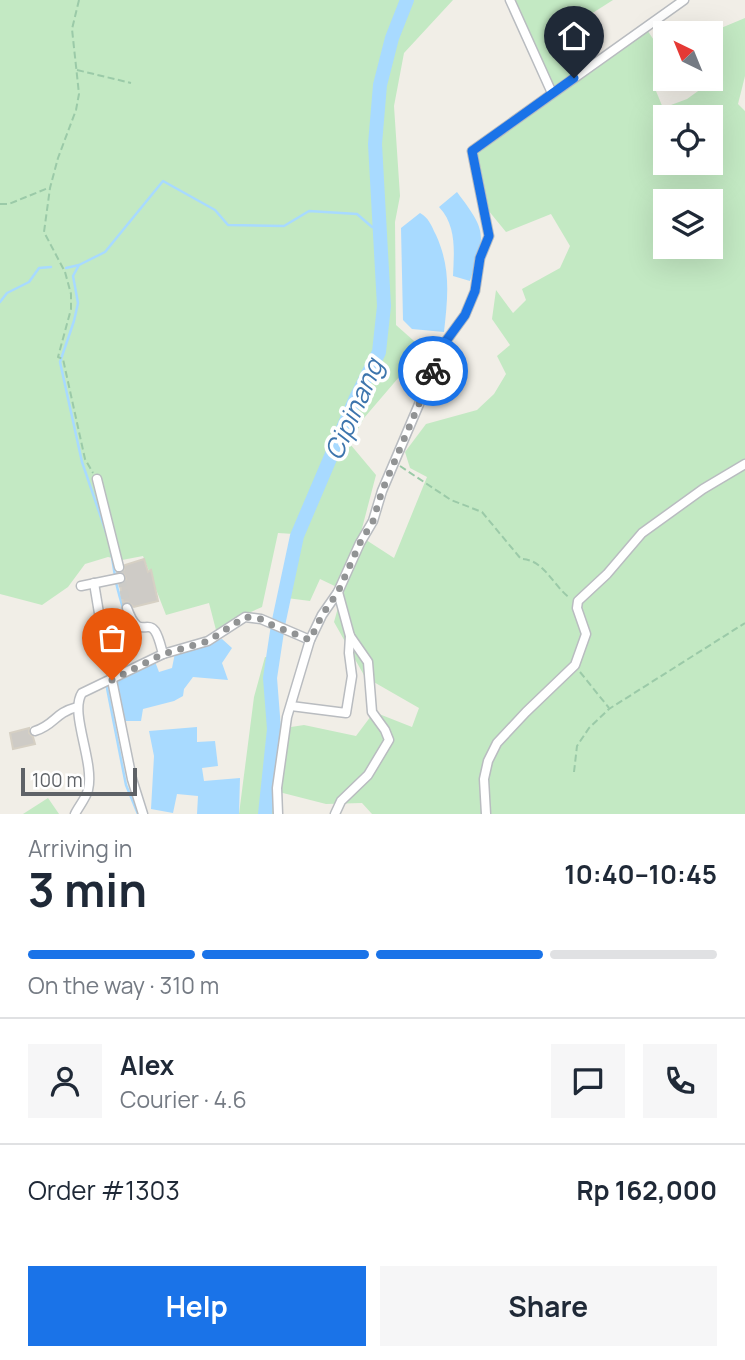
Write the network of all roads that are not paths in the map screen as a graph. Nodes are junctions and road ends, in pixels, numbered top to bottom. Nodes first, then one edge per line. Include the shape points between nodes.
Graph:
1 (510, 0) edge
2 (684, 0) edge
3 (552, 93) junction
4 (745, 464) edge
5 (97, 479) road end
6 (119, 567) tunnel mouth
7 (116, 579) dead end
8 (94, 583) junction
9 (81, 586) dead end
10 (338, 592) junction
11 (127, 608) tunnel mouth
12 (133, 624) junction
13 (102, 631) dead end
14 (350, 636) junction
15 (310, 640) junction
16 (163, 654) junction
17 (108, 681) junction
18 (77, 706) junction
19 (291, 706) junction
20 (35, 731) dead end
21 (75, 814) edge
22 (143, 814) edge
23 (278, 814) edge
24 (335, 814) edge
25 (486, 814) edge

1 - 3 street
2 - 3 street
3 - 10 street via 472,151 489,236 475,291 446,341 373,521
4 - 25 street via 642,533 578,601 586,634 575,665 498,743 484,779
5 - 6 street
7 - 8 street
8 - 9 street
8 - 13 street
10 - 14 street
10 - 15 street
11 - 12 street
12 - 16 street via 155,631
12 - 17 street via 119,669
14 - 19 street via 352,676 346,713
14 - 24 street via 368,662 372,712 388,740 368,775 341,801
15 - 16 street via 245,617 208,641
15 - 19 street
16 - 17 street
17 - 18 street via 82,693
17 - 22 street
18 - 20 street
18 - 21 street via 89,769 88,790
19 - 23 street via 277,788

